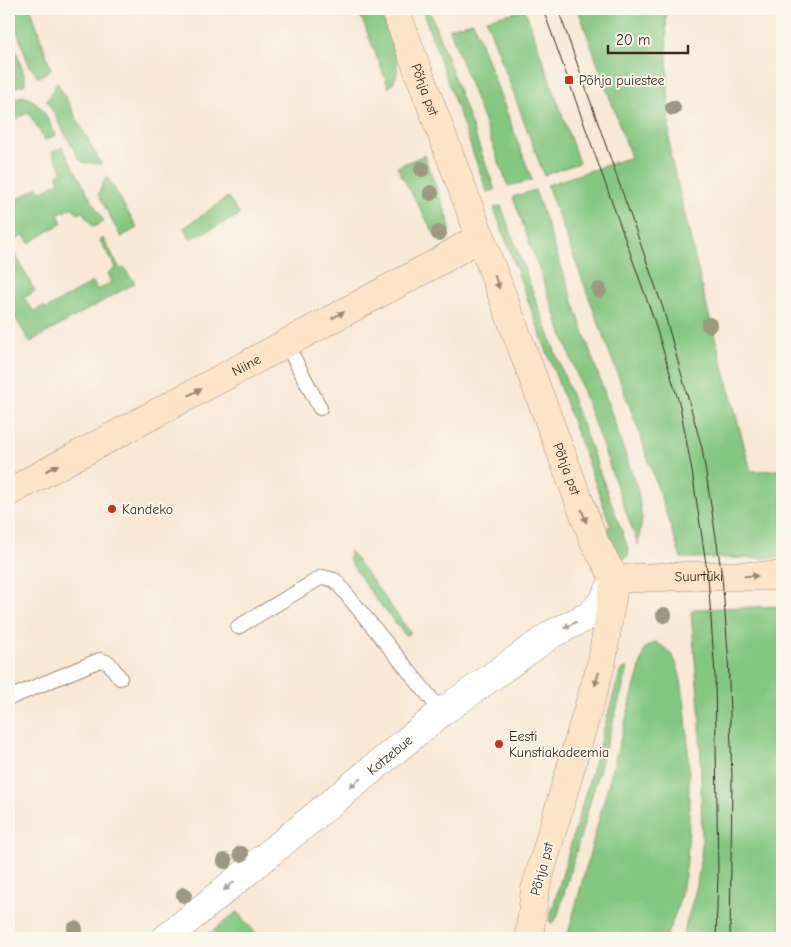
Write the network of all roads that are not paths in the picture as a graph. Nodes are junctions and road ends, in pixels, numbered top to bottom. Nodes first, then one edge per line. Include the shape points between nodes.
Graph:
1 (395, 9) edge
2 (480, 236) junction
3 (286, 343) junction
4 (320, 408) dead end
5 (9, 492) edge
6 (782, 576) edge
7 (615, 579) junction
8 (238, 627) dead end
9 (120, 678) dead end
10 (9, 698) edge
11 (442, 712) junction
12 (166, 938) edge
13 (528, 938) edge

1 - 2 street, Põhja pst
3 -> 2 street, Niine via 440,261
2 -> 7 street, Põhja pst via 594,542
3 - 4 lane
5 -> 3 street, Niine
7 -> 6 street, Suurtüki
7 -> 11 street, Kotzebue via 603,601 590,615 552,634
7 -> 13 street, Põhja pst via 602,661 536,890
8 - 11 lane via 322,577 335,580
9 - 10 lane via 109,663 100,660
11 -> 12 street, Kotzebue

